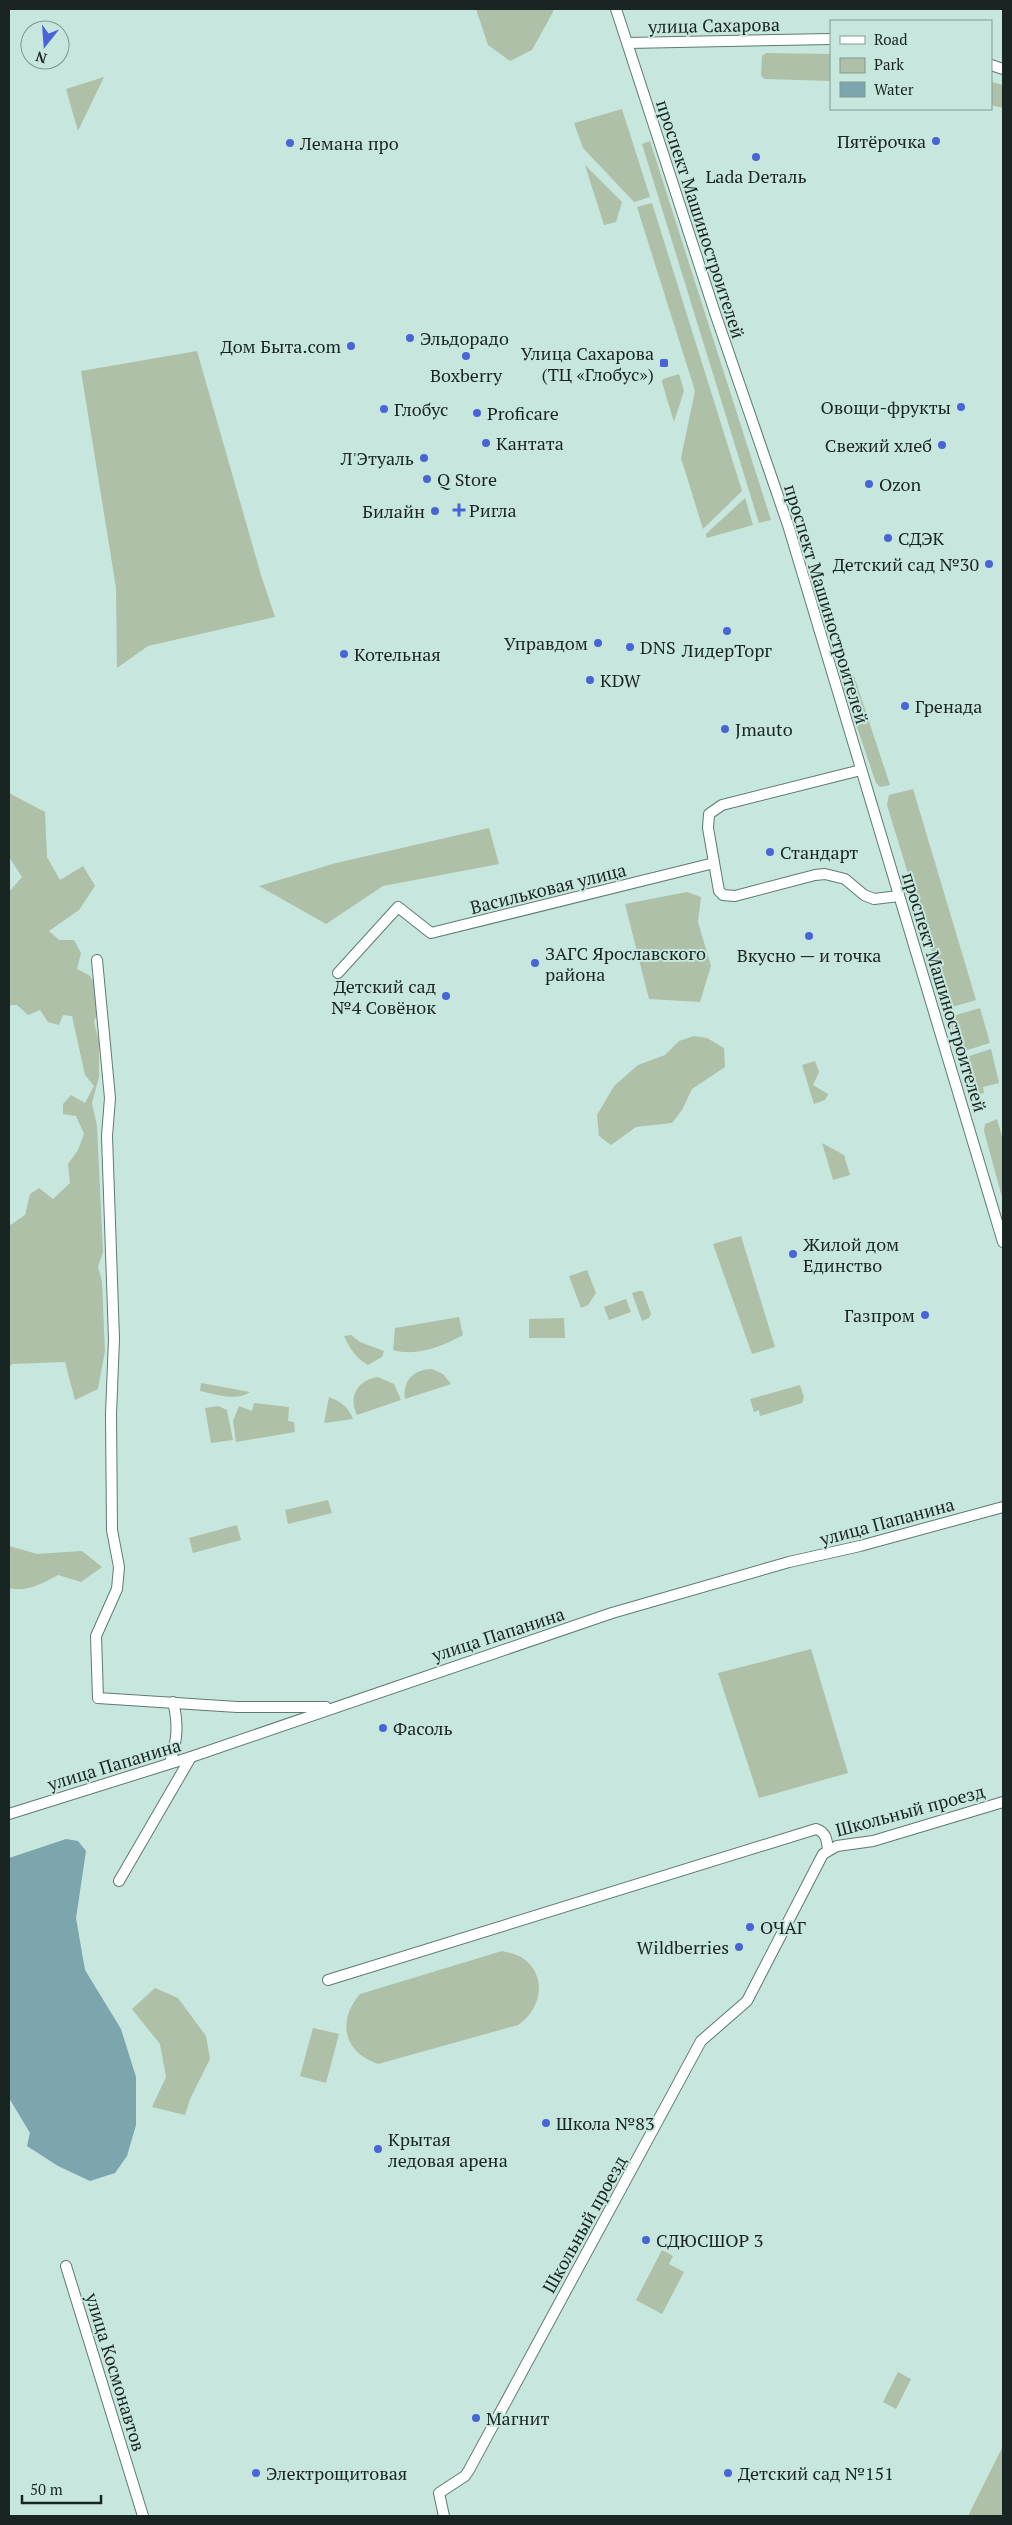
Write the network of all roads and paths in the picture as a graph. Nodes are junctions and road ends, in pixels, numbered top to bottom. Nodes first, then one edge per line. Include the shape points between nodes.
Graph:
1 (616, 9) edge
2 (830, 39) edge
3 (628, 43) junction
4 (861, 770) junction
5 (714, 863) junction
6 (899, 896) junction
7 (97, 960) dead end
8 (338, 972) dead end
9 (1003, 1242) edge
10 (1003, 1507) edge
11 (173, 1702) junction
12 (335, 1707) junction
13 (191, 1756) junction
14 (170, 1763) junction
15 (1003, 1802) edge
16 (9, 1814) edge
17 (828, 1850) junction
18 (119, 1881) dead end
19 (328, 1980) dead end
20 (66, 2266) dead end
21 (143, 2516) edge
22 (444, 2516) edge

1 - 3 street, проспект Машиностроителей
2 - 3 street, улица Сахарова
3 - 4 street, проспект Машиностроителей via 642,94 788,525
4 - 5 street via 800,788 722,805 709,814
4 - 6 street, проспект Машиностроителей
5 - 6 street via 719,891 728,896 815,874 845,879 874,900
5 - 8 street, Васильковая улица via 431,933 398,907
6 - 9 street, проспект Машиностроителей
7 - 11 street via 110,1098 108,1136 114,1339 112,1530 119,1567 117,1589 96,1636 98,1698
10 - 12 street, улица Папанина via 789,1562 612,1613
11 - 12 street via 237,1707
11 - 14 street via 178,1719 178,1737
12 - 13 street, улица Папанина
13 - 14 street, улица Папанина
13 - 18 street
14 - 16 street, улица Папанина
15 - 17 street, Школьный проезд
17 - 19 street via 826,1836 816,1829
17 - 22 street, Школьный проезд via 818,1863 748,2001 701,2041 469,2470 439,2493
20 - 21 street, улица Космонавтов

